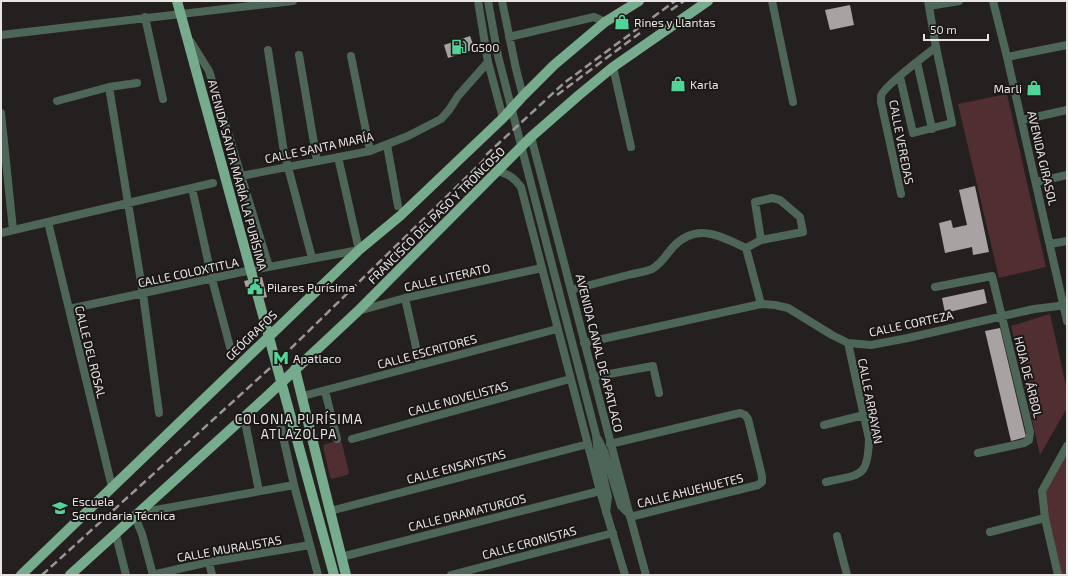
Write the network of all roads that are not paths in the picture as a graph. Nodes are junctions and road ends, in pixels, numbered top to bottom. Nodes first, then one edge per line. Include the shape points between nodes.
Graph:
1 (177, 1) edge
2 (293, 1) edge
3 (478, 1) edge
4 (488, 1) edge
5 (504, 1) edge
6 (639, 1) edge
7 (708, 1) edge
8 (772, 1) edge
9 (960, 1) edge
10 (993, 1) edge
11 (928, 3) edge
12 (180, 14) junction
13 (145, 17) junction
14 (605, 22) junction
15 (1, 35) edge
16 (187, 36) junction
17 (509, 37) junction
18 (1067, 45) edge
19 (936, 47) junction
20 (268, 50) dead end
21 (299, 55) dead end
22 (351, 56) dead end
23 (1007, 57) junction
24 (917, 62) junction
25 (489, 66) junction
26 (613, 67) junction
27 (516, 69) junction
28 (900, 77) junction
29 (137, 83) dead end
30 (109, 87) junction
31 (523, 96) junction
32 (163, 99) dead end
33 (57, 101) dead end
34 (793, 102) dead end
35 (1067, 110) edge
36 (1, 113) edge
37 (503, 118) junction
38 (1022, 120) junction
39 (932, 129) junction
40 (531, 137) junction
41 (387, 145) junction
42 (630, 147) dead end
43 (370, 151) junction
44 (338, 157) junction
45 (317, 160) junction
46 (287, 166) junction
47 (498, 171) junction
48 (241, 176) junction
49 (1067, 176) edge
50 (1036, 182) junction
51 (210, 183) dead end
52 (192, 188) junction
53 (901, 194) dead end
54 (547, 196) junction
55 (128, 203) junction
56 (398, 206) dead end
57 (526, 206) junction
58 (48, 222) junction
59 (13, 230) junction
60 (1, 233) edge
61 (761, 240) junction
62 (1067, 240) edge
63 (1050, 244) junction
64 (746, 248) junction
65 (359, 250) junction
66 (312, 258) junction
67 (269, 267) junction
68 (542, 268) junction
69 (212, 279) junction
70 (935, 287) dead end
71 (571, 290) junction
72 (143, 294) junction
73 (405, 298) junction
74 (761, 304) junction
75 (1065, 306) edge
76 (69, 309) junction
77 (358, 311) junction
78 (1001, 316) junction
79 (1067, 321) edge
80 (557, 329) junction
81 (584, 343) junction
82 (848, 343) junction
83 (230, 347) dead end
84 (420, 365) junction
85 (296, 369) junction
86 (593, 377) junction
87 (570, 379) junction
88 (325, 391) junction
89 (659, 393) dead end
90 (303, 396) junction
91 (159, 413) dead end
92 (864, 415) junction
93 (244, 417) junction
94 (279, 419) dead end
95 (824, 425) dead end
96 (596, 435) junction
97 (337, 439) dead end
98 (352, 439) dead end
99 (588, 444) junction
100 (610, 444) junction
101 (1067, 446) edge
102 (978, 453) dead end
103 (826, 482) dead end
104 (294, 485) junction
105 (112, 487) junction
106 (260, 491) junction
107 (600, 491) junction
108 (330, 511) junction
109 (606, 512) junction
110 (137, 515) junction
111 (629, 515) junction
112 (1045, 518) junction
113 (990, 532) dead end
114 (613, 533) junction
115 (116, 534) junction
116 (837, 536) dead end
117 (310, 545) junction
118 (341, 557) junction
119 (209, 562) junction
120 (21, 575) edge
121 (70, 575) edge
122 (126, 575) edge
123 (153, 575) edge
124 (212, 575) edge
125 (318, 575) edge
126 (334, 575) edge
127 (346, 575) edge
128 (451, 575) edge
129 (625, 575) edge
130 (646, 575) edge
131 (847, 575) edge
132 (1058, 575) edge

1 - 12 main road, AVENIDA SANTA MARÍA LA PURÍSIMA
2 - 12 street
3 - 25 street
4 - 96 street via 498,56
5 - 17 street
6 - 14 main road
7 - 26 main road, FRANCISCO DEL PASO Y TRONCOSO
8 - 34 street
9 - 11 street
10 - 23 street, AVENIDA GIRASOL
11 - 19 street
12 - 13 street
12 - 16 main road, AVENIDA SANTA MARÍA LA PURÍSIMA
13 - 15 street
13 - 32 street
14 - 17 street via 594,17
14 - 31 main road via 554,65
16 - 48 street, AVENIDA SANTA MARÍA LA PURÍSIMA via 209,71
16 - 126 main road, AVENIDA SANTA MARÍA LA PURÍSIMA
17 - 27 street
18 - 23 street
19 - 24 street, CALLE VEREDAS
19 - 39 street via 952,123
20 - 46 street
21 - 45 street
22 - 43 street
23 - 38 street, AVENIDA GIRASOL
24 - 28 street, CALLE VEREDAS
24 - 39 street
25 - 27 street via 496,75 506,78
25 - 37 street
25 - 41 street, CALLE SANTA MARÍA via 458,96 441,119
26 - 40 main road, FRANCISCO DEL PASO Y TRONCOSO
26 - 42 street
27 - 31 street
28 - 39 street via 912,133
28 - 53 street, CALLE VEREDAS via 884,90 881,102
29 - 30 street
30 - 33 street
30 - 55 street
31 - 37 main road
35 - 38 street
36 - 59 street
37 - 65 main road, GEÓGRAFOS via 400,216
38 - 50 street, AVENIDA GIRASOL
40 - 47 main road, FRANCISCO DEL PASO Y TRONCOSO
40 - 54 street, AVENIDA CANAL DE APATLACO
41 - 43 street, CALLE SANTA MARÍA
41 - 56 street
43 - 44 street, CALLE SANTA MARÍA
44 - 45 street, CALLE SANTA MARÍA
44 - 65 street
45 - 46 street, CALLE SANTA MARÍA
46 - 48 street, CALLE SANTA MARÍA
46 - 66 street
47 - 57 street via 514,178 521,187
47 - 77 main road, FRANCISCO DEL PASO Y TRONCOSO
48 - 67 street, AVENIDA SANTA MARÍA LA PURÍSIMA
49 - 50 street
50 - 63 street, AVENIDA GIRASOL
51 - 52 street
52 - 55 street
52 - 69 street
54 - 57 street via 535,195
54 - 71 street, AVENIDA CANAL DE APATLACO
55 - 58 street
55 - 72 street
57 - 68 street
58 - 59 street
58 - 76 street, CALLE DEL ROSAL
59 - 60 street
61 - 61 street via 803,232 800,217 780,200 772,198 755,202
61 - 64 street
62 - 63 street
63 - 75 street, AVENIDA GIRASOL
64 - 71 street via 717,234 702,232 680,240 665,259 652,269
64 - 74 street
65 - 66 street, CALLE COLOXTITLA
65 - 105 main road, GEÓGRAFOS
66 - 67 street, CALLE COLOXTITLA
67 - 69 street, CALLE COLOXTITLA
68 - 73 street, CALLE LITERATO
68 - 80 street
69 - 72 street, CALLE COLOXTITLA
69 - 83 street
70 - 78 street via 992,276
71 - 81 street, AVENIDA CANAL DE APATLACO
72 - 76 street, CALLE COLOXTITLA
72 - 91 street
73 - 77 street, CALLE LITERATO
73 - 84 street
74 - 81 street, CALLE CORTEZA
74 - 82 street, CALLE CORTEZA via 788,308
75 - 78 street, CALLE CORTEZA
75 - 79 street, AVENIDA GIRASOL
76 - 105 street, CALLE DEL ROSAL
77 - 85 main road, FRANCISCO DEL PASO Y TRONCOSO
78 - 82 street, CALLE CORTEZA via 871,345
78 - 102 street, HOJA DE ÁRBOL via 1030,426 1029,440
80 - 84 street, CALLE ESCRITORES
80 - 87 street
81 - 86 street, AVENIDA CANAL DE APATLACO
82 - 92 street, CALLE ARRAYAN
84 - 88 street, CALLE ESCRITORES
85 - 90 main road
85 - 93 main road, FRANCISCO DEL PASO Y TRONCOSO
86 - 89 street via 653,366
86 - 100 street, AVENIDA CANAL DE APATLACO
87 - 98 street, CALLE NOVELISTAS
87 - 99 street
88 - 90 street, CALLE ESCRITORES
88 - 97 street
90 - 108 main road
92 - 95 street
92 - 103 street, CALLE ARRAYAN via 869,440 867,465 856,475
93 - 106 street
93 - 110 main road, FRANCISCO DEL PASO Y TRONCOSO
94 - 104 street
96 - 109 street via 608,497
96 - 111 street via 604,452 620,506
99 - 107 street
99 - 108 street, CALLE ENSAYISTAS
100 - 111 street, AVENIDA CANAL DE APATLACO
100 - 111 street, CALLE AHUEHUETES via 740,413 748,420 762,476 762,482 758,486
101 - 112 street via 1042,491
104 - 106 street
104 - 117 street
105 - 120 main road, GEÓGRAFOS
106 - 110 street
107 - 109 street
107 - 118 street, CALLE DRAMATURGOS
108 - 118 main road
109 - 114 street
110 - 115 main road, FRANCISCO DEL PASO Y TRONCOSO
110 - 123 street
111 - 130 street, AVENIDA CANAL DE APATLACO
112 - 113 street
112 - 132 street
114 - 128 street, CALLE CRONISTAS
114 - 129 street
115 - 121 main road, FRANCISCO DEL PASO Y TRONCOSO
115 - 122 street
116 - 131 street
117 - 119 street, CALLE MURALISTAS
117 - 125 street
118 - 127 main road
119 - 123 street, CALLE MURALISTAS
119 - 124 street

